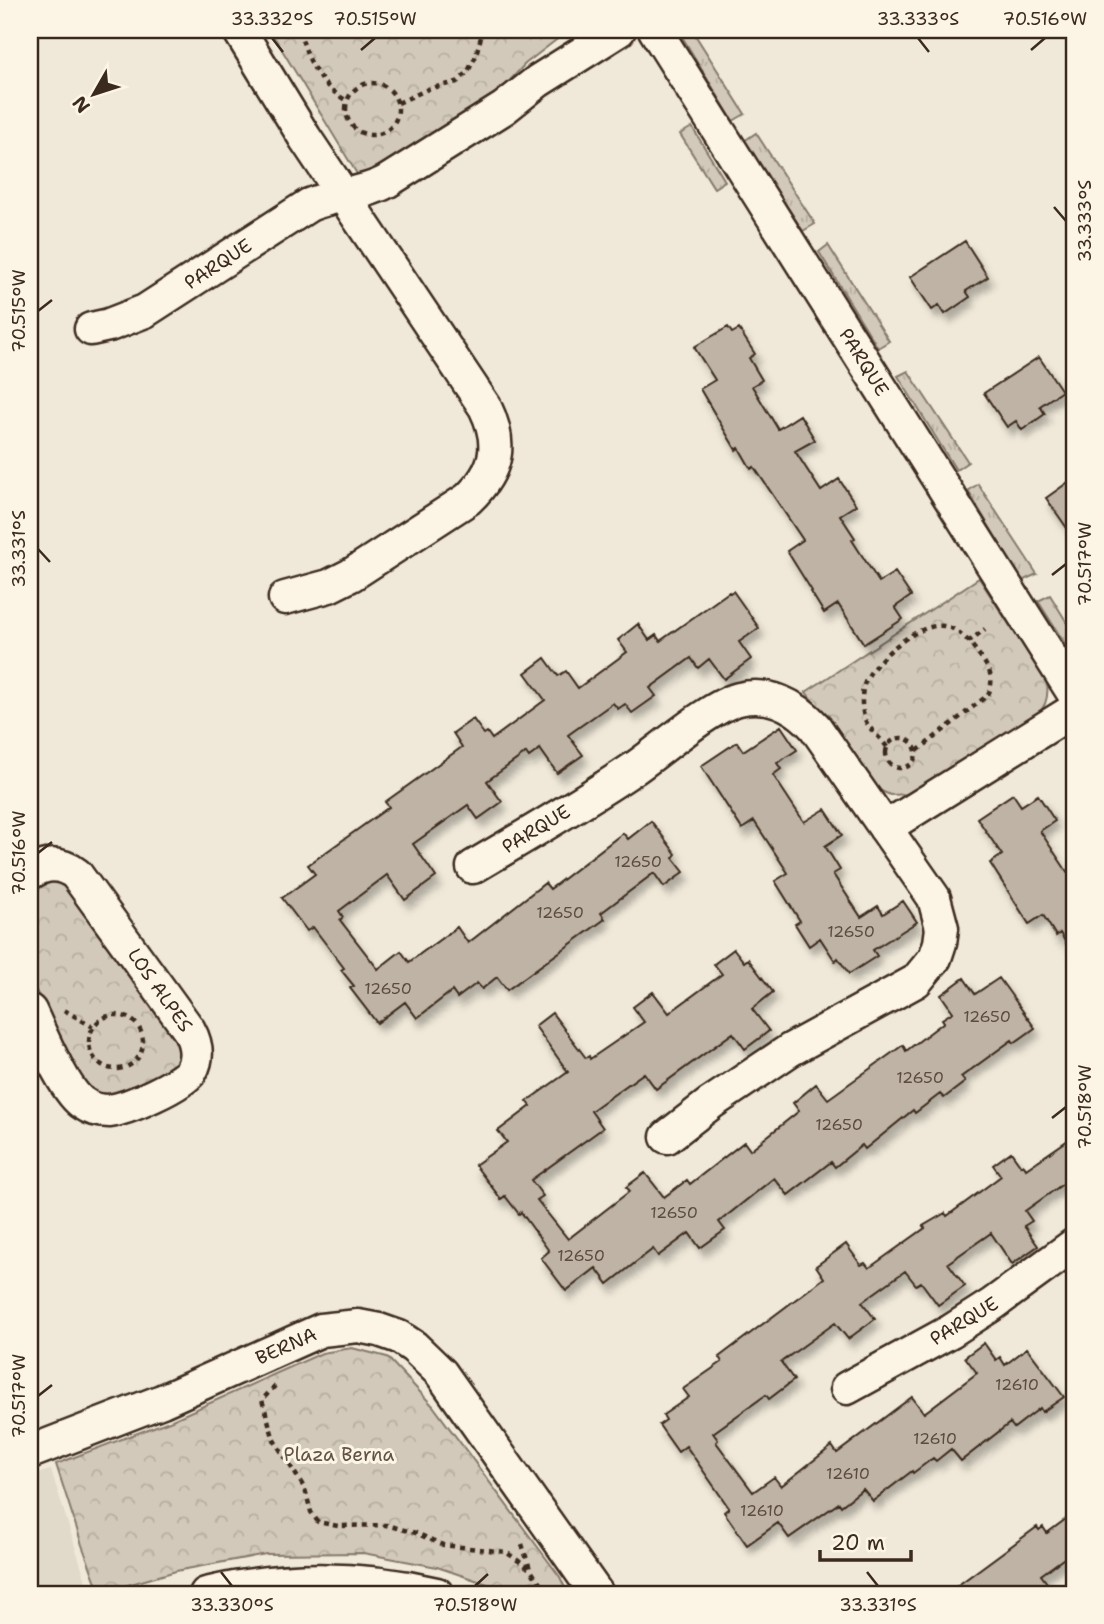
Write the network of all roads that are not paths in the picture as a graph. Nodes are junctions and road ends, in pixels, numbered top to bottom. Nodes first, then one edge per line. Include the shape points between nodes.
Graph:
1 (239, 30) edge
2 (619, 30) edge
3 (655, 30) edge
4 (343, 195) junction
5 (91, 329) dead end
6 (285, 598) dead end
7 (1074, 694) edge
8 (1074, 710) edge
9 (886, 828) junction
10 (473, 867) dead end
11 (30, 873) edge
12 (30, 1012) edge
13 (667, 1137) dead end
14 (1074, 1245) edge
15 (847, 1388) dead end
16 (30, 1452) edge
17 (206, 1594) edge
18 (437, 1594) edge
19 (597, 1594) edge

1 - 4 street
2 - 4 street, PARQUE via 386,182
3 - 7 street, PARQUE
4 - 5 street, PARQUE via 300,211 145,312
4 - 6 street via 485,407 496,439 495,456 490,472 468,499 351,575
8 - 9 street
9 - 10 street, PARQUE via 806,717 782,702 754,697 726,704 633,769
9 - 13 street, PARQUE via 940,913 940,943 927,971 904,990 825,1030 757,1072
11 - 12 street, LOS ALPES via 48,864 76,874 189,1030 197,1051 195,1063 182,1080 162,1090 112,1111 92,1109 73,1095
14 - 15 street, PARQUE via 951,1331
16 - 19 street, BERNA via 162,1401 321,1330 358,1326 379,1330 414,1347 441,1373
17 - 18 street via 270,1581 315,1579 359,1580

